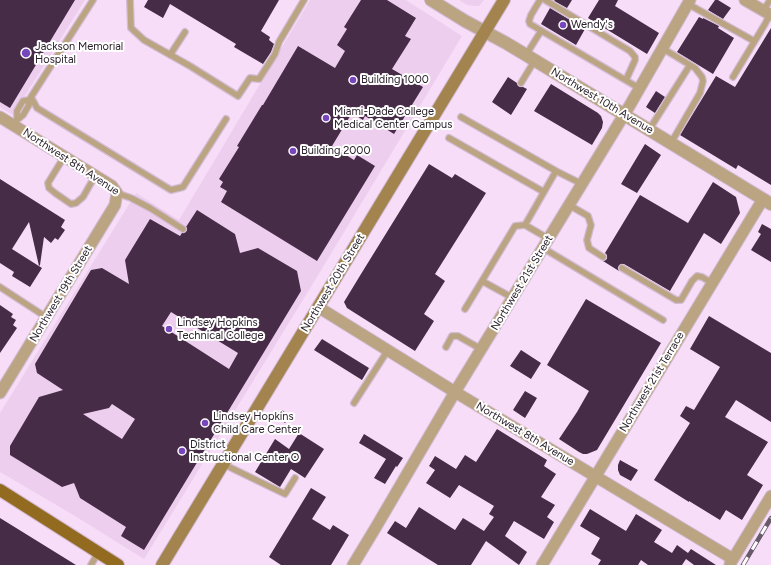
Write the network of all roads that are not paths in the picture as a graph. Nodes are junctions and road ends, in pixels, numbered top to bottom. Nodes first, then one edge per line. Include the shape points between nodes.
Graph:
1 (94, 0) edge
2 (130, 0) edge
3 (304, 0) edge
4 (431, 0) edge
5 (504, 0) edge
6 (540, 0) edge
7 (545, 0) edge
8 (746, 0) edge
9 (770, 0) edge
10 (689, 2) edge
11 (768, 13) edge
12 (541, 31) junction
13 (185, 32) dead end
14 (485, 32) junction
15 (754, 41) junction
16 (662, 48) junction
17 (170, 55) junction
18 (531, 57) junction
19 (690, 65) junction
20 (733, 76) dead end
21 (626, 80) junction
22 (521, 83) dead end
23 (639, 88) junction
24 (30, 99) junction
25 (624, 114) junction
26 (461, 117) dead end
27 (1, 118) edge
28 (226, 119) dead end
29 (14, 121) junction
30 (649, 130) junction
31 (450, 138) dead end
32 (671, 143) junction
33 (64, 157) junction
34 (556, 171) junction
35 (95, 176) junction
36 (582, 184) junction
37 (544, 192) junction
38 (117, 193) junction
39 (767, 202) edge
40 (569, 205) junction
41 (525, 224) junction
42 (184, 229) dead end
43 (546, 243) junction
44 (603, 257) dead end
45 (622, 268) dead end
46 (482, 281) junction
47 (712, 283) junction
48 (0, 287) edge
49 (513, 298) junction
50 (318, 307) junction
51 (465, 309) dead end
52 (46, 317) junction
53 (663, 320) dead end
54 (446, 347) dead end
55 (481, 349) junction
56 (388, 350) junction
57 (455, 392) junction
58 (0, 393) edge
59 (354, 403) dead end
60 (223, 464) junction
61 (595, 476) junction
62 (295, 478) dead end
63 (0, 490) edge
64 (771, 496) edge
65 (98, 553) junction
66 (731, 562) edge
67 (92, 565) edge
68 (118, 565) edge
69 (162, 565) edge
70 (353, 565) edge
71 (542, 565) edge

1 - 24 lane
2 - 17 lane via 131,28 144,40
3 - 17 lane via 259,79 250,78 238,96
4 - 14 street, Northwest 10th Avenue
5 - 14 main road, Northwest 20th Street
6 - 12 lane via 529,21
7 - 21 lane via 630,51 635,60
8 - 11 street
9 - 11 lane
10 - 15 lane
10 - 16 street, Northwest 21st Street
11 - 15 lane
12 - 18 lane
12 - 21 lane
13 - 17 lane
14 - 18 street, Northwest 10th Avenue
14 - 50 main road, Northwest 20th Street
15 - 20 lane
16 - 19 lane
16 - 23 street, Northwest 21st Street
18 - 22 lane
18 - 25 street, Northwest 10th Avenue
19 - 30 lane
19 - 32 lane via 703,81 700,93
21 - 23 lane
23 - 25 street, Northwest 21st Street
24 - 28 lane via 37,108 171,190 183,187
24 - 29 lane via 23,115
25 - 30 street, Northwest 10th Avenue
25 - 36 street, Northwest 21st Street
26 - 34 lane
27 - 29 street, Northwest 8th Avenue
29 - 33 street, Northwest 8th Avenue
30 - 32 street, Northwest 10th Avenue
31 - 37 lane
32 - 39 street, Northwest 10th Avenue
33 - 35 street, Northwest 8th Avenue
33 - 35 lane via 48,183 49,188 71,204 82,197
34 - 36 lane
34 - 37 lane
35 - 38 street, Northwest 8th Avenue via 112,186
36 - 40 street, Northwest 21st Street
37 - 41 lane
38 - 42 lane, Northwest 8th Avenue
38 - 52 street, Northwest 19th Street via 115,205
39 - 47 street, Northwest 21st Terrace
40 - 43 street, Northwest 21st Street
40 - 44 lane via 588,216 591,225 587,240 589,248
41 - 43 lane
41 - 46 lane via 515,226
43 - 49 street, Northwest 21st Street
43 - 53 lane
45 - 47 lane via 676,300 681,300 697,276
46 - 49 lane
46 - 51 lane
47 - 61 street, Northwest 21st Terrace
48 - 52 lane
49 - 55 street, Northwest 21st Street
50 - 56 street, Northwest 8th Avenue
50 - 60 main road, Northwest 20th Street
52 - 58 street, Northwest 19th Street
54 - 55 lane via 452,336 458,336
55 - 57 street, Northwest 21st Street
56 - 57 street, Northwest 8th Avenue
56 - 59 lane
57 - 61 street, Northwest 8th Avenue
57 - 70 street, Northwest 21st Street
60 - 62 lane via 285,494
60 - 69 main road, Northwest 20th Street
61 - 66 street, Northwest 8th Avenue
61 - 71 street, Northwest 21st Terrace
63 - 65 main road
64 - 66 street
65 - 67 lane
65 - 68 main road

